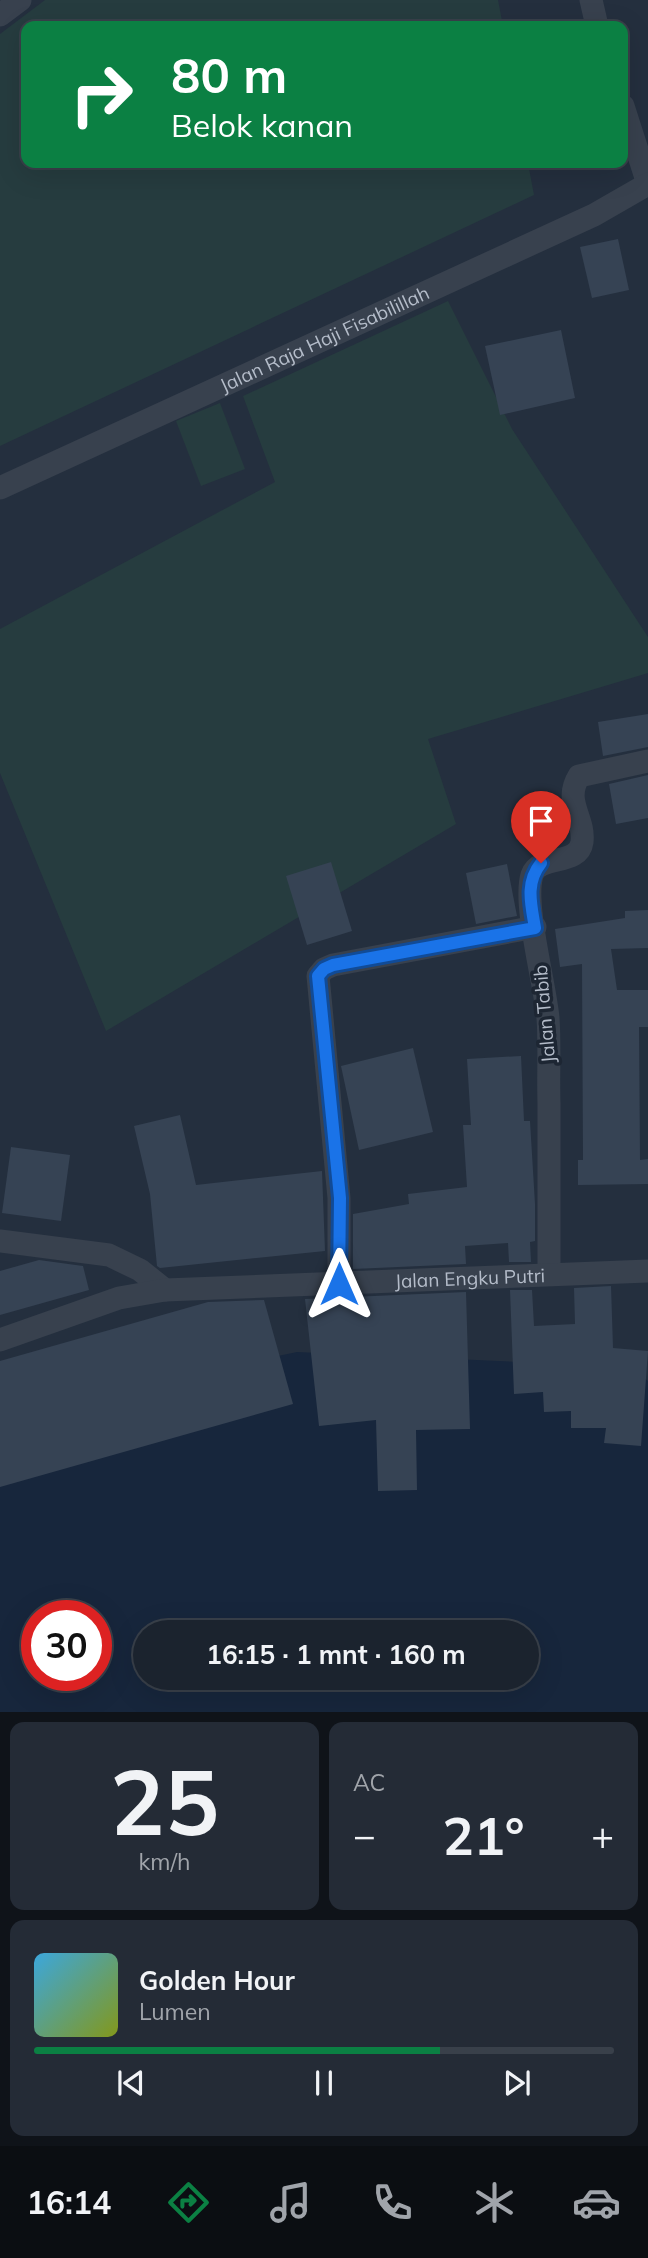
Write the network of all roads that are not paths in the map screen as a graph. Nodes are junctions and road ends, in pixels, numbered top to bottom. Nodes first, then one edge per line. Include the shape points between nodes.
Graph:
1 (20, 0) edge
2 (0, 15) edge
3 (628, 122) edge
4 (648, 184) edge
5 (0, 488) edge
6 (648, 761) edge
7 (535, 928) junction
8 (0, 1241) edge
9 (648, 1271) edge
10 (550, 1274) junction
11 (339, 1284) junction
12 (165, 1290) junction
13 (0, 1340) edge

1 - 2 street
3 - 4 street
4 - 5 street, Jalan Raja Haji Fisabilillah via 594,215
6 - 7 street, Jalan Tabib via 579,775 572,797 582,846 575,854 541,863 532,874
7 - 10 street, Jalan Tabib via 548,1018
7 - 11 street via 333,965 318,976 340,1198
8 - 12 street via 110,1255
9 - 10 street, Jalan Engku Putri
10 - 11 street, Jalan Engku Putri
11 - 12 street, Jalan Engku Putri
12 - 13 street, Jalan Engku Putri via 119,1298

